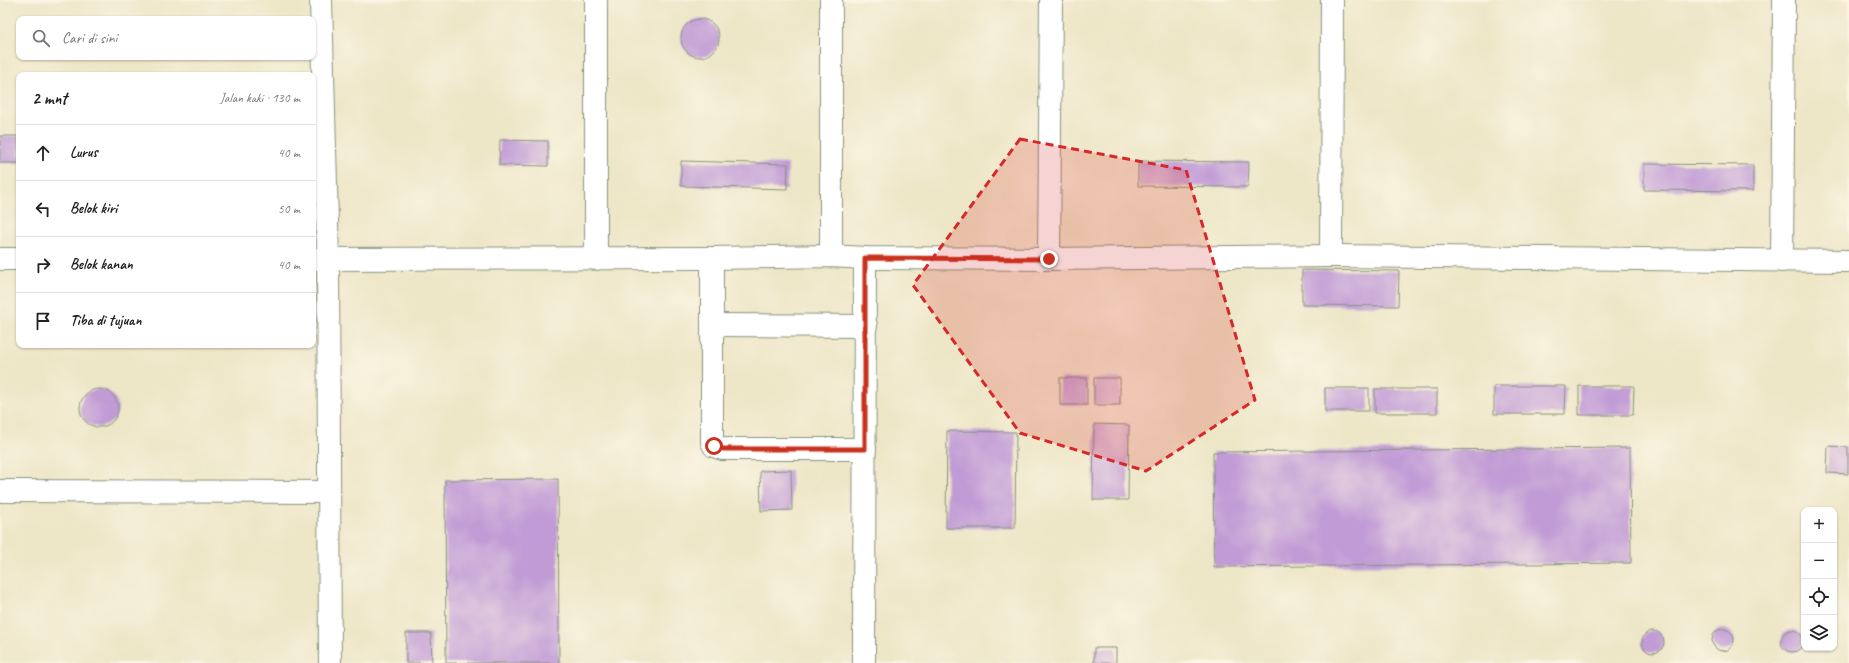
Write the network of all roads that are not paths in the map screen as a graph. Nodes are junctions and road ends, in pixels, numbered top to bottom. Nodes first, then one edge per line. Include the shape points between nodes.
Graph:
1 (321, 0) edge
2 (596, 0) edge
3 (832, 0) edge
4 (1051, 0) edge
5 (1332, 0) edge
6 (1784, 0) edge
7 (831, 256) junction
8 (1331, 256) junction
9 (712, 258) junction
10 (865, 258) junction
11 (16, 259) edge
12 (320, 259) edge
13 (596, 259) junction
14 (1049, 259) junction
15 (0, 260) edge
16 (1782, 261) junction
17 (1849, 261) edge
18 (713, 325) junction
19 (866, 326) junction
20 (865, 449) junction
21 (0, 491) edge
22 (329, 492) junction
23 (330, 663) edge
24 (864, 663) edge

1 - 12 lane
2 - 13 lane
3 - 7 lane
4 - 14 lane
5 - 8 lane
6 - 16 lane
7 - 9 lane
7 - 10 lane
8 - 14 lane
8 - 16 lane
9 - 13 lane
9 - 18 lane
10 - 14 lane
10 - 19 lane
11 - 15 lane
12 - 13 lane
12 - 22 lane
16 - 17 lane
18 - 19 lane
18 - 20 lane via 714,446 723,449
19 - 20 lane
20 - 24 lane
21 - 22 lane
22 - 23 lane

